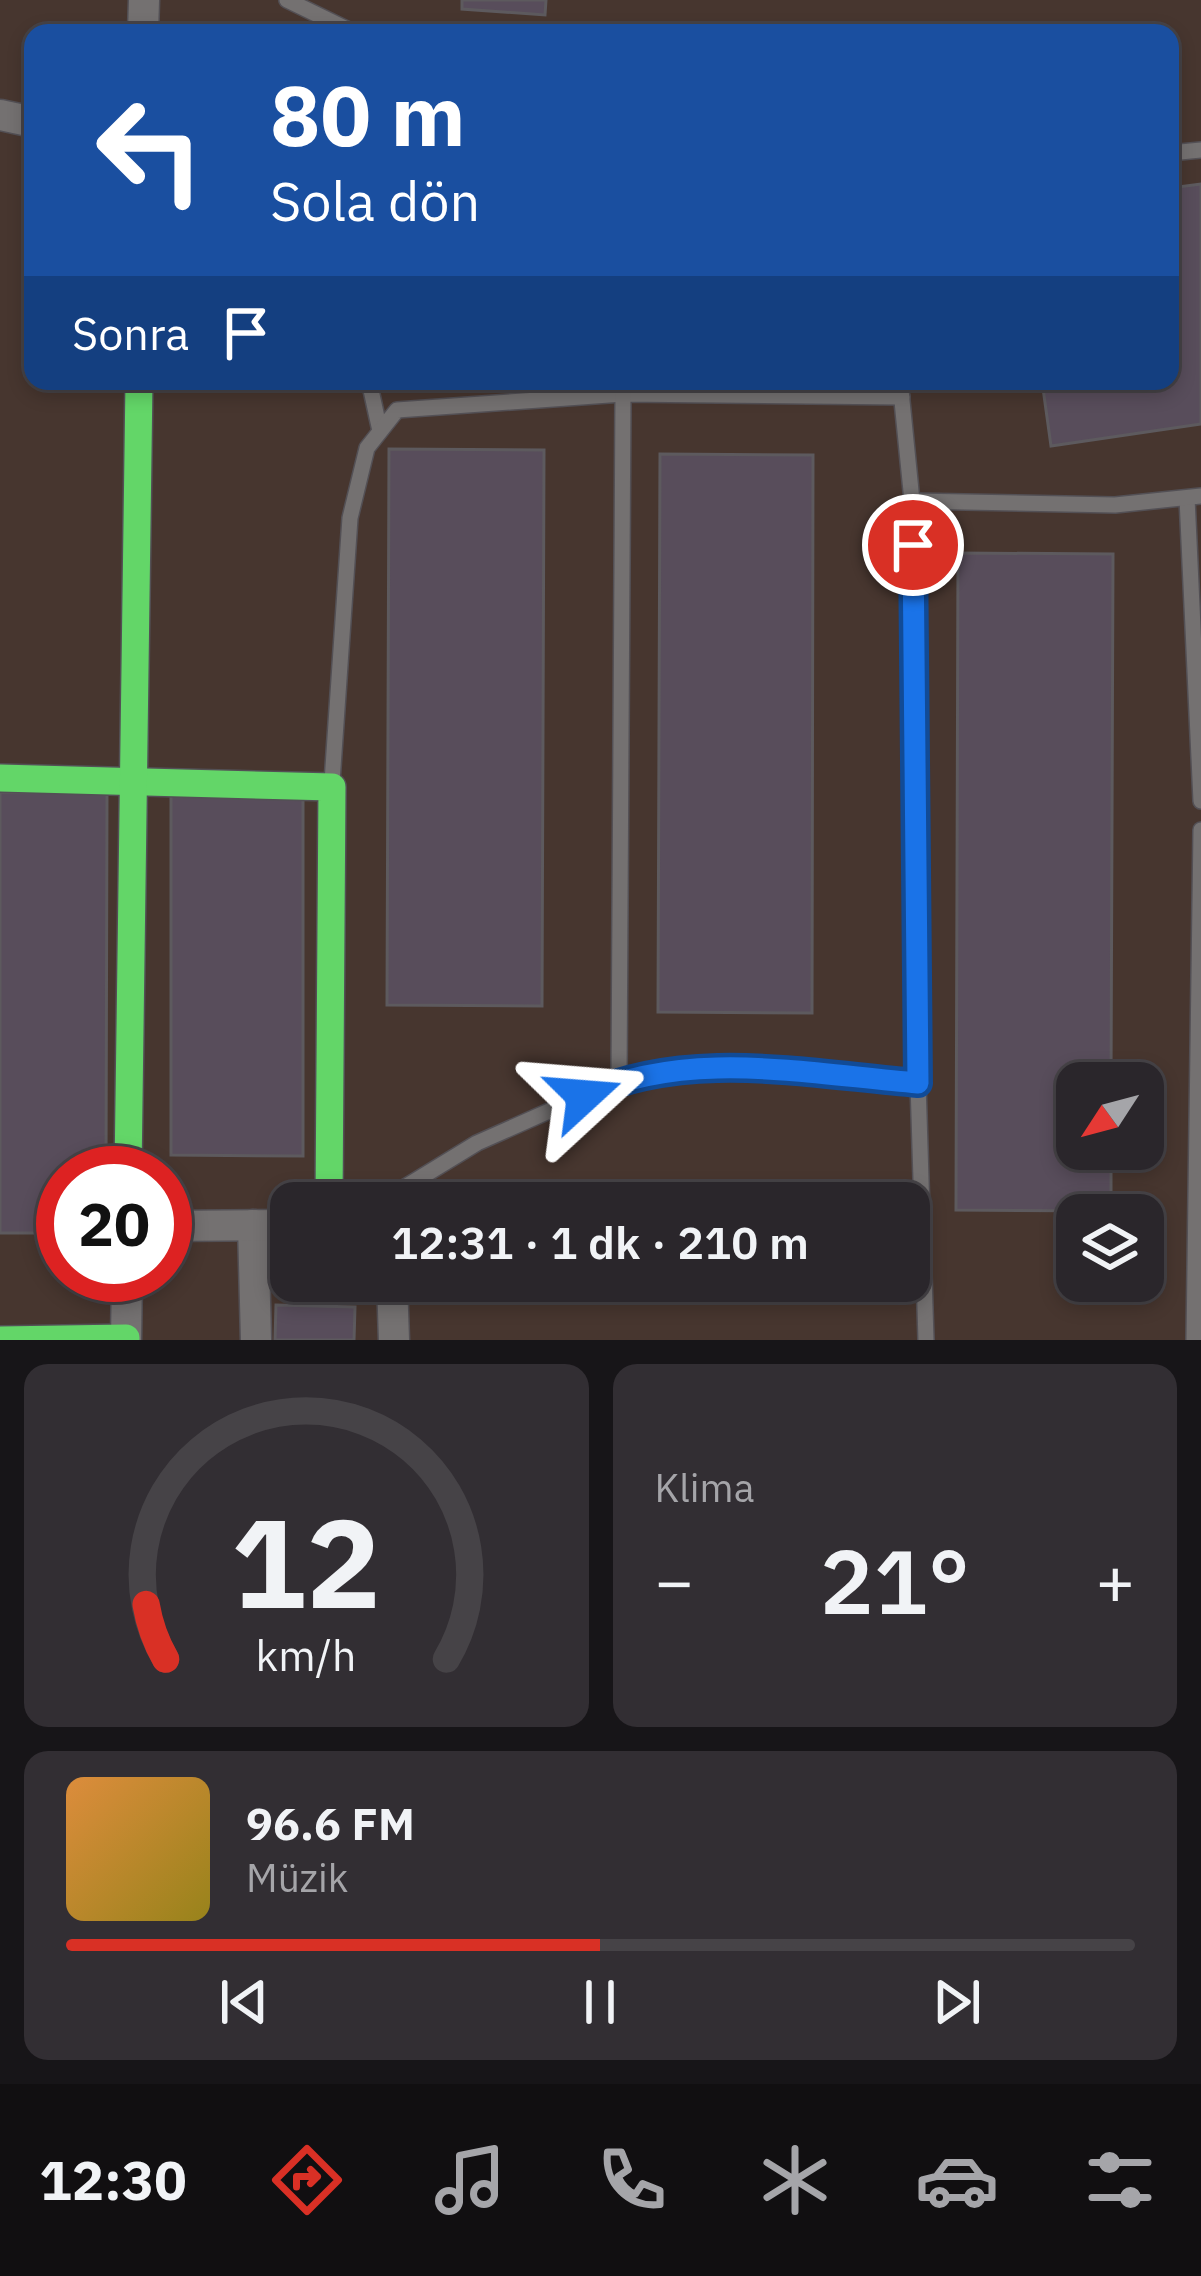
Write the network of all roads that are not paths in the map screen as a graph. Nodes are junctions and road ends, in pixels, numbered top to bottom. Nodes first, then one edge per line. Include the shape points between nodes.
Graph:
1 (287, 0) edge
2 (336, 24) edge
3 (139, 390) edge
4 (371, 390) edge
5 (845, 390) edge
6 (901, 390) edge
7 (623, 394) junction
8 (380, 431) junction
9 (1194, 497) edge
10 (912, 501) junction
11 (1200, 758) edge
12 (6, 775) edge
13 (134, 784) junction
14 (332, 787) junction
15 (1201, 801) edge
16 (1201, 830) edge
17 (619, 1080) junction
18 (918, 1083) junction
19 (128, 1146) edge
20 (329, 1182) edge
21 (414, 1182) edge
22 (253, 1225) junction
23 (270, 1225) edge
24 (192, 1226) edge
25 (127, 1302) edge
26 (393, 1302) edge
27 (126, 1339) edge
28 (0, 1340) edge
29 (256, 1340) edge
30 (394, 1340) edge
31 (926, 1340) edge
32 (1194, 1340) edge

1 - 2 lane
3 - 13 street
4 - 8 lane
5 - 7 lane
6 - 10 lane
7 - 8 lane via 397,410
7 - 17 lane
8 - 14 lane via 367,448 350,518
9 - 10 lane via 1115,506
9 - 11 lane
10 - 18 lane
11 - 15 lane
12 - 13 street
13 - 14 street
13 - 19 street
14 - 20 street
16 - 32 lane
17 - 18 lane via 698,1066
17 - 21 lane via 477,1143
18 - 31 lane
22 - 23 street
22 - 24 street
22 - 29 street
25 - 27 street
26 - 30 street
27 - 28 street

